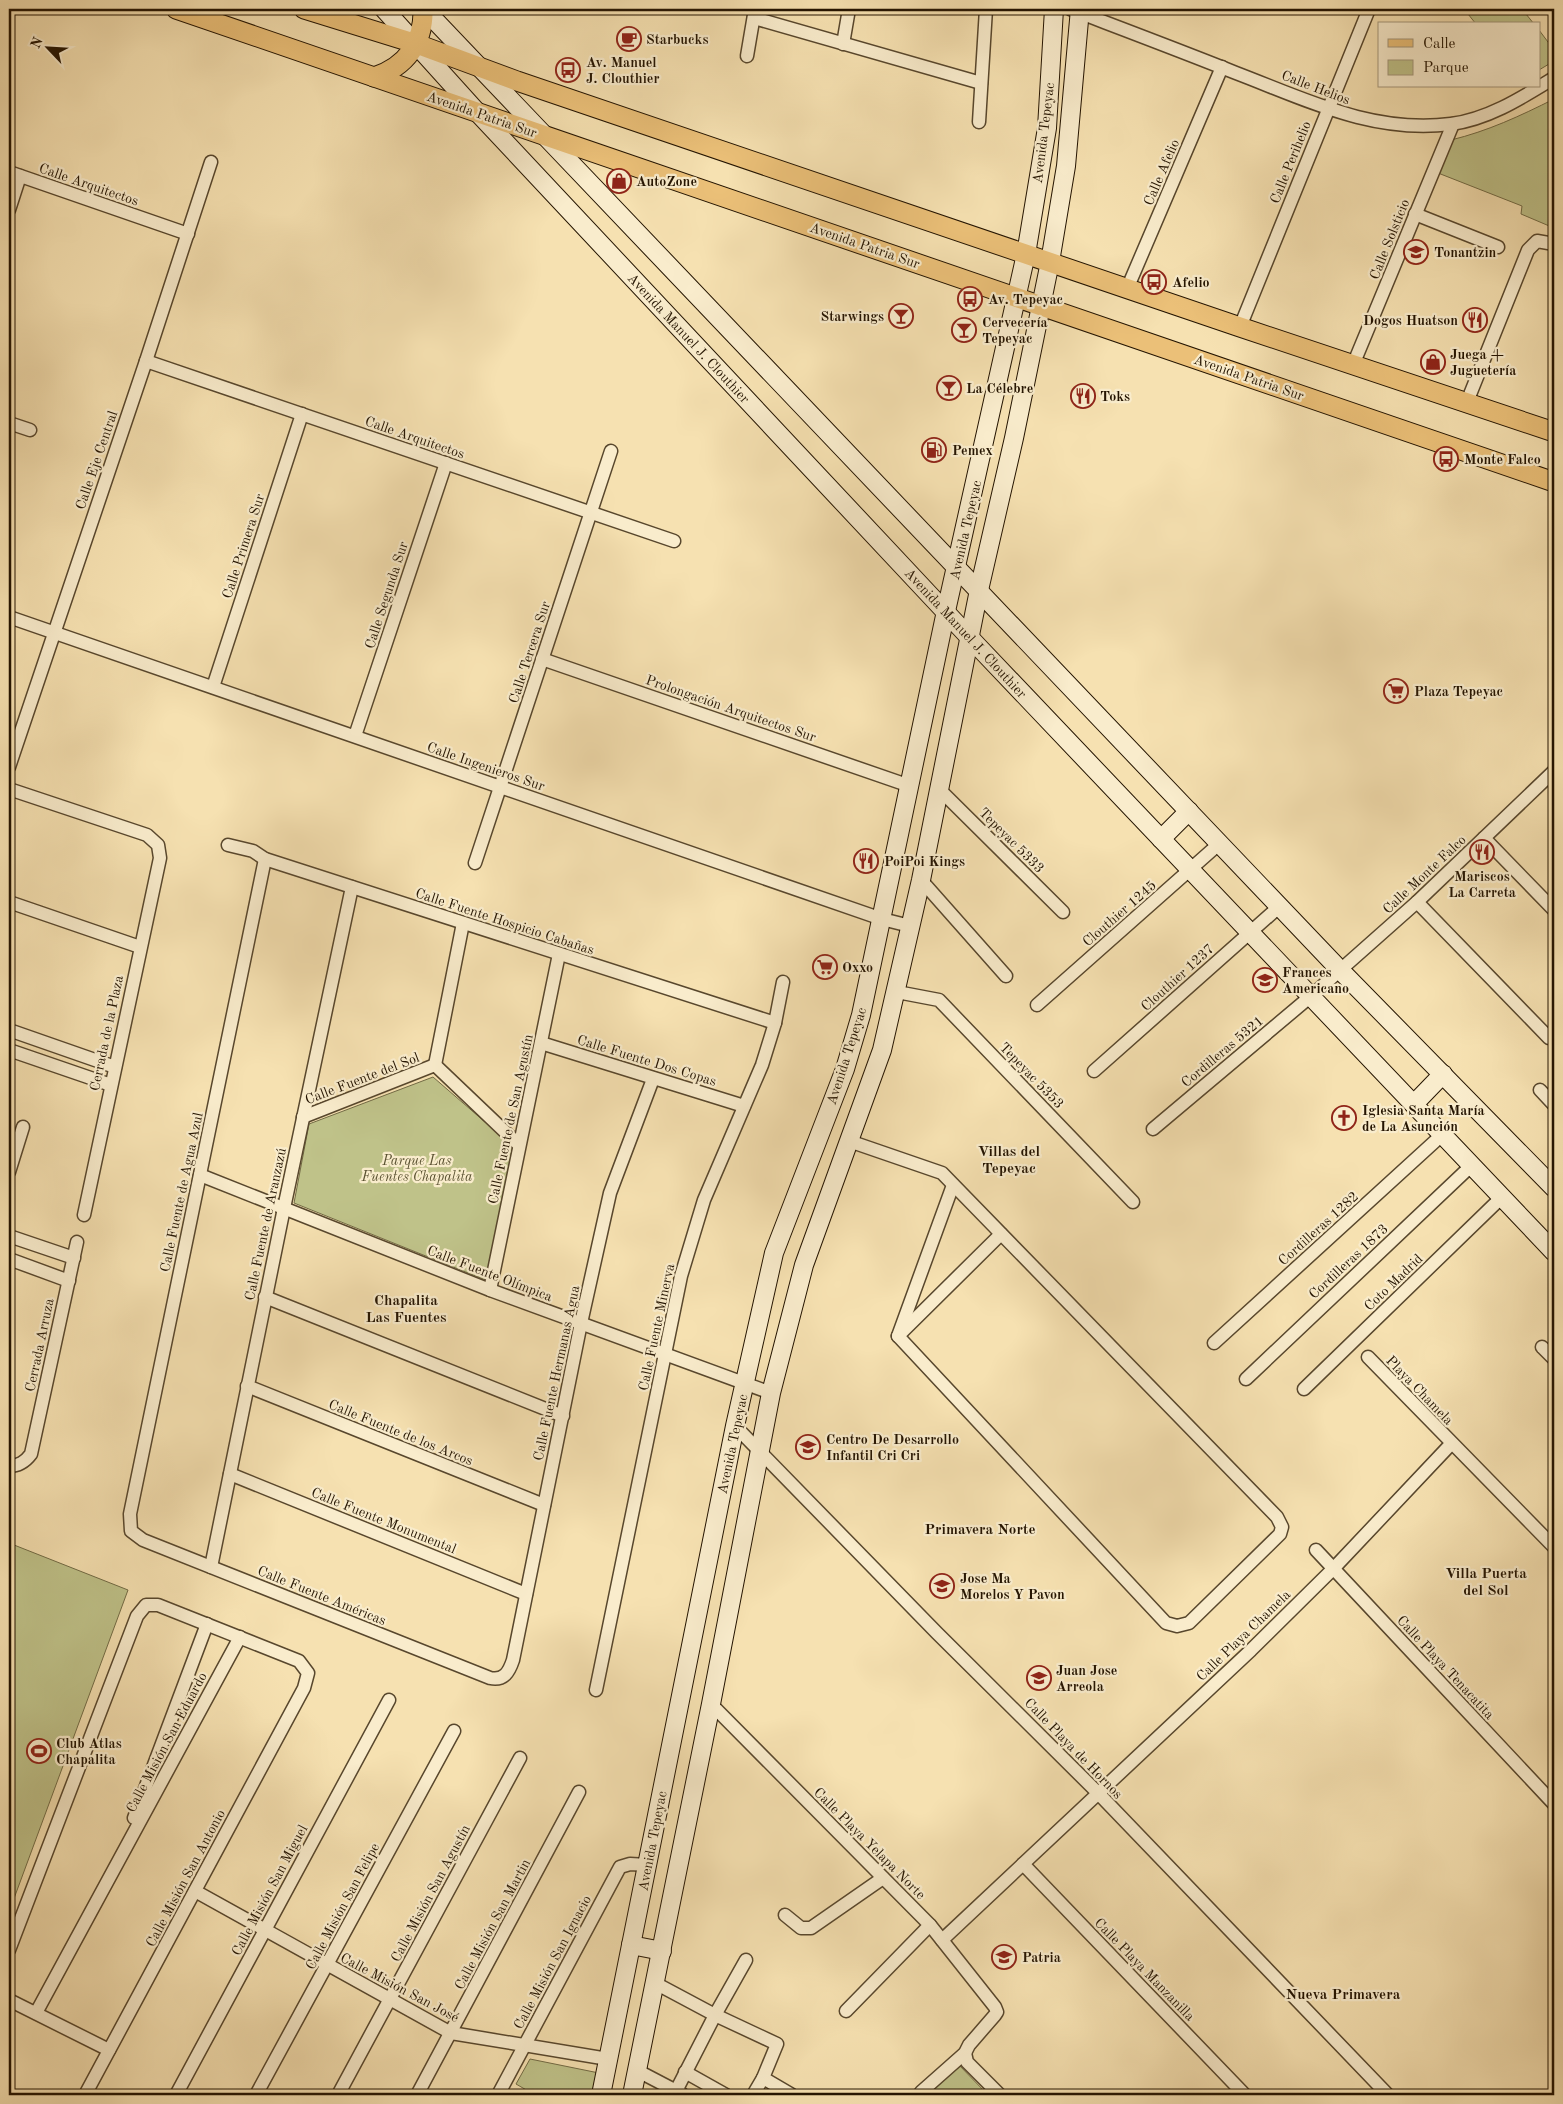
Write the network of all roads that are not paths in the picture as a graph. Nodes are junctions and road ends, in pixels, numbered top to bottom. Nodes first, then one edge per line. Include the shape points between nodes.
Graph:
1 (176, 9) edge
2 (304, 9) edge
3 (357, 9) edge
4 (384, 9) edge
5 (423, 9) edge
6 (849, 9) edge
7 (986, 9) edge
8 (1054, 9) edge
9 (1369, 9) edge
10 (1076, 10) edge
11 (755, 14) edge
12 (337, 20) junction
13 (417, 44) junction
14 (843, 44) junction
15 (747, 56) dead end
16 (1222, 67) junction
17 (480, 68) junction
18 (374, 77) junction
19 (1554, 78) edge
20 (981, 83) junction
21 (1540, 87) edge
22 (1538, 88) edge
23 (1328, 108) junction
24 (477, 112) junction
25 (979, 122) dead end
26 (1453, 124) junction
27 (546, 136) junction
28 (211, 162) dead end
29 (14, 174) edge
30 (9, 210) edge
31 (1416, 214) junction
32 (188, 234) junction
33 (1554, 244) edge
34 (1498, 247) dead end
35 (1026, 254) junction
36 (1050, 262) junction
37 (1127, 288) junction
38 (1017, 297) junction
39 (1042, 305) junction
40 (1240, 327) junction
41 (146, 361) junction
42 (1353, 365) junction
43 (1467, 402) junction
44 (302, 414) junction
45 (9, 422) edge
46 (30, 430) dead end
47 (1554, 432) edge
48 (611, 451) dead end
49 (446, 463) junction
50 (1554, 482) edge
51 (591, 512) junction
52 (674, 541) dead end
53 (957, 566) junction
54 (979, 590) junction
55 (946, 611) junction
56 (9, 618) edge
57 (53, 633) junction
58 (970, 638) junction
59 (542, 659) junction
60 (213, 686) junction
61 (355, 736) junction
62 (9, 767) edge
63 (1553, 775) edge
64 (910, 786) junction
65 (500, 787) junction
66 (9, 789) edge
67 (939, 789) junction
68 (1189, 811) junction
69 (1484, 838) junction
70 (1161, 839) junction
71 (1220, 843) junction
72 (228, 845) dead end
73 (265, 859) junction
74 (475, 863) dead end
75 (1190, 870) junction
76 (921, 880) junction
77 (352, 887) junction
78 (9, 902) edge
79 (1417, 902) junction
80 (1280, 906) junction
81 (1554, 910) edge
82 (1063, 912) dead end
83 (882, 919) junction
84 (463, 923) junction
85 (910, 926) junction
86 (1250, 932) junction
87 (140, 947) junction
88 (560, 954) junction
89 (1340, 970) junction
90 (1006, 976) dead end
91 (783, 982) dead end
92 (897, 992) junction
93 (1311, 996) junction
94 (1037, 1005) dead end
95 (775, 1022) junction
96 (9, 1030) edge
97 (1549, 1038) dead end
98 (541, 1043) junction
99 (9, 1050) edge
100 (435, 1065) junction
101 (115, 1067) junction
102 (1094, 1071) dead end
103 (1443, 1074) junction
104 (653, 1079) junction
105 (111, 1085) junction
106 (1540, 1090) dead end
107 (1414, 1104) junction
108 (1554, 1105) edge
109 (744, 1106) junction
110 (303, 1117) junction
111 (24, 1127) dead end
112 (1153, 1129) dead end
113 (1442, 1134) junction
114 (849, 1141) junction
115 (519, 1145) junction
116 (1472, 1165) junction
117 (9, 1172) edge
118 (200, 1175) junction
119 (953, 1185) junction
120 (1554, 1188) edge
121 (1502, 1197) junction
122 (1132, 1202) dead end
123 (284, 1208) junction
124 (84, 1215) dead end
125 (1000, 1234) junction
126 (9, 1236) edge
127 (77, 1242) dead end
128 (1554, 1252) edge
129 (74, 1258) junction
130 (9, 1259) edge
131 (69, 1281) junction
132 (490, 1290) junction
133 (266, 1297) junction
134 (581, 1324) junction
135 (898, 1336) junction
136 (1214, 1343) dead end
137 (1542, 1347) dead end
138 (665, 1354) junction
139 (1368, 1357) dead end
140 (1554, 1359) edge
141 (1246, 1379) dead end
142 (745, 1383) junction
143 (247, 1386) junction
144 (1304, 1389) dead end
145 (771, 1393) junction
146 (563, 1416) junction
147 (735, 1426) junction
148 (1451, 1444) junction
149 (759, 1450) junction
150 (9, 1466) edge
151 (230, 1474) junction
152 (544, 1505) junction
153 (131, 1531) joint
154 (1554, 1547) edge
155 (1316, 1550) dead end
156 (211, 1567) junction
157 (1333, 1569) junction
158 (526, 1594) junction
159 (207, 1624) junction
160 (240, 1637) junction
161 (504, 1676) joint
162 (596, 1690) dead end
163 (389, 1700) dead end
164 (711, 1704) junction
165 (454, 1731) dead end
166 (520, 1758) dead end
167 (579, 1792) dead end
168 (1098, 1793) junction
169 (1554, 1804) edge
170 (118, 1862) junction
171 (1023, 1864) junction
172 (647, 1865) junction
173 (883, 1878) junction
174 (195, 1892) junction
175 (785, 1915) dead end
176 (930, 1925) junction
177 (264, 1930) junction
178 (942, 1940) junction
179 (631, 1945) junction
180 (9, 1950) edge
181 (662, 1951) junction
182 (746, 1960) dead end
183 (327, 1965) junction
184 (655, 1983) junction
185 (390, 1999) junction
186 (9, 2000) edge
187 (846, 2011) dead end
188 (36, 2013) junction
189 (715, 2014) junction
190 (450, 2033) junction
191 (524, 2045) junction
192 (109, 2050) junction
193 (965, 2054) junction
194 (608, 2059) junction
195 (638, 2070) junction
196 (686, 2072) junction
197 (763, 2078) junction
198 (921, 2092) dead end
199 (680, 2093) edge
200 (85, 2095) edge
201 (176, 2095) edge
202 (256, 2095) edge
203 (338, 2095) edge
204 (417, 2095) edge
205 (498, 2095) edge
206 (601, 2095) edge
207 (632, 2095) edge
208 (726, 2095) edge
209 (753, 2095) edge
210 (792, 2095) edge
211 (1000, 2095) edge
212 (1245, 2095) edge
213 (1388, 2095) edge

1 - 18 main road, Avenida Patria Sur
2 - 12 main road
3 - 12 main road via 349,18
4 - 13 street, Avenida Manuel J. Clouthier
5 - 13 main road
5 - 17 street
6 - 14 street
7 - 20 street
8 - 35 street, Avenida Tepeyac via 1047,128
9 - 23 street, Calle Perihelio
10 - 16 street, Calle Helios
10 - 36 street, Avenida Tepeyac via 1066,166
11 - 14 street
11 - 15 street
12 - 13 main road
13 - 17 main road
13 - 18 main road via 398,66
13 - 24 street, Avenida Manuel J. Clouthier
14 - 20 street
16 - 23 street, Calle Helios
16 - 37 street, Calle Afelio
17 - 27 street
17 - 35 main road
18 - 24 main road, Avenida Patria Sur
19 - 21 street, Calle Helios
20 - 25 street
22 - 26 street, Calle Helios via 1517,101
23 - 26 street, Calle Helios via 1361,120 1395,125
23 - 40 street, Calle Perihelio
24 - 27 main road, Avenida Patria Sur
24 - 55 street, Avenida Manuel J. Clouthier
26 - 31 street, Calle Solsticio
27 - 38 main road, Avenida Patria Sur
27 - 53 street
28 - 32 street, Calle Eje Central
29 - 30 street
29 - 32 street, Calle Arquitectos
31 - 34 street
31 - 42 street, Calle Solsticio
32 - 41 street, Calle Eje Central
33 - 43 street via 1537,241 1528,250
35 - 36 main road
35 - 38 street, Avenida Tepeyac
36 - 37 main road
36 - 39 street, Avenida Tepeyac
37 - 40 main road
38 - 39 main road, Avenida Patria Sur
38 - 53 street, Avenida Tepeyac
39 - 50 main road, Avenida Patria Sur
39 - 54 street, Avenida Tepeyac
40 - 42 main road
41 - 44 street, Calle Arquitectos
41 - 57 street, Calle Eje Central
42 - 43 main road
43 - 47 main road
44 - 49 street, Calle Arquitectos
44 - 60 street, Calle Primera Sur
45 - 46 street
48 - 51 street, Calle Tercera Sur
49 - 51 street, Calle Arquitectos
49 - 61 street, Calle Segunda Sur
51 - 52 street, Calle Arquitectos
51 - 59 street, Calle Tercera Sur
53 - 54 street
53 - 55 street, Avenida Tepeyac
54 - 58 street, Avenida Tepeyac
54 - 68 street
55 - 58 street, Avenida Manuel J. Clouthier
55 - 64 street, Avenida Tepeyac
56 - 57 street, Calle Ingenieros Sur
57 - 60 street, Calle Ingenieros Sur
57 - 62 street, Calle Eje Central
58 - 67 street, Avenida Tepeyac
58 - 70 street, Avenida Manuel J. Clouthier
59 - 64 street, Prolongación Arquitectos Sur
59 - 65 street, Calle Tercera Sur
60 - 61 street, Calle Ingenieros Sur
61 - 65 street, Calle Ingenieros Sur
63 - 69 street, Calle Monte Falco
64 - 83 street, Avenida Tepeyac
65 - 74 street, Calle Tercera Sur
65 - 83 street, Calle Ingenieros Sur
66 - 87 street, Cerrada de la Plaza via 147,835 158,845 160,858
67 - 76 street, Avenida Tepeyac
67 - 82 street, Tepeyac 5333
68 - 70 street
68 - 71 street
69 - 79 street, Calle Monte Falco
69 - 81 street
70 - 75 street, Avenida Manuel J. Clouthier
71 - 75 street, Clouthier 1245
71 - 80 street
72 - 73 street, Calle Fuente Hospicio Cabañas via 253,851
73 - 77 street, Calle Fuente Hospicio Cabañas
73 - 118 street, Calle Fuente de Agua Azul
75 - 86 street, Avenida Manuel J. Clouthier
75 - 94 street, Clouthier 1245
76 - 85 street, Avenida Tepeyac
76 - 90 street
77 - 84 street, Calle Fuente Hospicio Cabañas
77 - 110 street, Calle Fuente de Aranzazú
78 - 87 street
79 - 89 street, Calle Monte Falco
79 - 97 street
80 - 86 street, Clouthier 1237
80 - 89 street
83 - 85 street, Calle Ingenieros Sur
83 - 142 street, Avenida Tepeyac via 861,1015 845,1069 774,1253
84 - 88 street, Calle Fuente Hospicio Cabañas
84 - 100 street
85 - 92 street, Avenida Tepeyac
86 - 93 street, Avenida Manuel J. Clouthier
86 - 102 street, Clouthier 1237
87 - 101 street, Cerrada de la Plaza
88 - 95 street, Calle Fuente Hospicio Cabañas
88 - 98 street, Calle Fuente de San Agustín
89 - 93 street, Calle Monte Falco
89 - 103 street
91 - 95 street, Calle Fuente Minerva
92 - 114 street, Avenida Tepeyac via 882,1050
92 - 122 street, Tepeyac 5353 via 939,1000
93 - 107 street, Avenida Manuel J. Clouthier
93 - 112 street, Cordilleras 5321
95 - 109 street, Calle Fuente Minerva via 762,1066
96 - 101 street
98 - 104 street, Calle Fuente Dos Copas
98 - 115 street, Calle Fuente de San Agustín
99 - 105 street
100 - 110 street, Calle Fuente del Sol
100 - 115 street, Calle Fuente del Sol
101 - 105 street, Cerrada de la Plaza
103 - 107 street
103 - 120 street
104 - 109 street, Calle Fuente Dos Copas
104 - 134 street, Calle Fuente Hermanas Agua via 610,1194
105 - 124 street, Cerrada de la Plaza
106 - 108 street
107 - 113 street, Avenida Manuel J. Clouthier
109 - 138 street, Calle Fuente Minerva via 704,1200 681,1276
110 - 123 street, Calle Fuente de Aranzazú
111 - 117 street
113 - 116 street, Avenida Manuel J. Clouthier
113 - 136 street, Cordilleras 1282
114 - 119 street via 942,1173
114 - 145 street, Avenida Tepeyac via 804,1265
115 - 132 street, Calle Fuente de San Agustín
116 - 121 street, Avenida Manuel J. Clouthier
116 - 141 street, Cordilleras 1873
118 - 123 street, Calle Fuente Olímpica
118 - 153 street, Calle Fuente de Agua Azul via 130,1514
119 - 125 street
119 - 135 street
121 - 128 street, Avenida Manuel J. Clouthier
121 - 144 street, Coto Madrid
123 - 132 street, Calle Fuente Olímpica
123 - 133 street, Calle Fuente de Aranzazú
125 - 135 street
125 - 135 street via 1277,1518 1282,1527 1276,1540 1189,1623 1166,1624
126 - 129 street
127 - 129 street, Cerrada Arruza
129 - 131 street, Cerrada Arruza
130 - 131 street
131 - 150 street, Cerrada Arruza via 31,1454 26,1461
132 - 134 street, Calle Fuente Olímpica
133 - 143 street, Calle Fuente de Aranzazú
133 - 146 street
134 - 138 street, Calle Fuente Olímpica
134 - 146 street, Calle Fuente Hermanas Agua
137 - 140 street
138 - 142 street, Calle Fuente Olímpica
138 - 162 street, Calle Fuente Minerva
139 - 148 street, Playa Chamela
142 - 145 street, Calle Fuente Olímpica
142 - 147 street, Avenida Tepeyac
143 - 151 street, Calle Fuente de Aranzazú
143 - 152 street, Calle Fuente de los Arcos
145 - 149 street, Avenida Tepeyac
146 - 152 street, Calle Fuente Hermanas Agua
147 - 149 street, Calle Playa de Hornos
147 - 172 street, Avenida Tepeyac
148 - 154 street
148 - 157 street, Calle Playa Chamela
149 - 164 street, Avenida Tepeyac
149 - 168 street, Calle Playa de Hornos
151 - 156 street, Calle Fuente de Aranzazú
151 - 158 street, Calle Fuente Monumental
152 - 158 street, Calle Fuente Hermanas Agua
153 - 156 street, Calle Fuente Américas via 143,1540
155 - 157 street, Calle Playa Tenacatita
156 - 161 street, Calle Fuente Américas via 490,1678 497,1680
157 - 168 street, Calle Playa Chamela
157 - 169 street, Calle Playa Tenacatita
158 - 161 street, Calle Fuente Hermanas Agua via 513,1660
159 - 160 street
159 - 170 street, Calle Misión San Eduardo
159 - 180 street via 158,1605 146,1605 137,1616
160 - 170 street, Calle Misión San Eduardo
160 - 174 street, Calle Misión San Antonio via 299,1661 308,1673 304,1688
163 - 177 street, Calle Misión San Miguel
164 - 173 street, Calle Playa Yelapa Norte
164 - 181 street, Avenida Tepeyac
165 - 183 street, Calle Misión San Felipe
166 - 185 street, Calle Misión San Agustín
167 - 190 street, Calle Misión San Martin
168 - 171 street, Calle Playa Chamela
168 - 213 street, Calle Playa de Hornos
170 - 188 street, Calle Misión San Eduardo
171 - 178 street, Calle Playa Chamela
171 - 212 street, Calle Playa Manzanilla
172 - 179 street, Avenida Tepeyac
172 - 191 street, Calle Misión San Ignacio via 620,1867
173 - 175 street via 812,1928 804,1929
173 - 176 street, Calle Playa Yelapa Norte
174 - 177 street, Calle Misión San José
174 - 192 street, Calle Misión San Antonio
176 - 178 street, Calle Playa Yelapa Norte
176 - 187 street
177 - 183 street, Calle Misión San José
177 - 201 street, Calle Misión San Miguel
178 - 193 street, Calle Playa Yelapa Norte via 997,2012
179 - 181 street
179 - 194 street, Avenida Tepeyac
181 - 184 street, Avenida Tepeyac
182 - 189 street
183 - 185 street, Calle Misión San José
183 - 202 street, Calle Misión San Felipe
184 - 189 street
184 - 195 street, Avenida Tepeyac
185 - 190 street, Calle Misión San José
185 - 203 street, Calle Misión San Agustín
186 - 188 street
188 - 192 street
189 - 196 street
189 - 197 street via 777,2044
190 - 191 street, Calle Misión San José
190 - 204 street, Calle Misión San Martin
191 - 194 street, Calle Misión San José
191 - 205 street, Calle Misión San Ignacio
192 - 200 street, Calle Misión San Antonio
193 - 198 street
193 - 211 street via 967,2062
194 - 206 street, Avenida Tepeyac
195 - 199 street
195 - 207 street, Avenida Tepeyac
196 - 199 street
196 - 208 street
197 - 209 street
197 - 210 street

